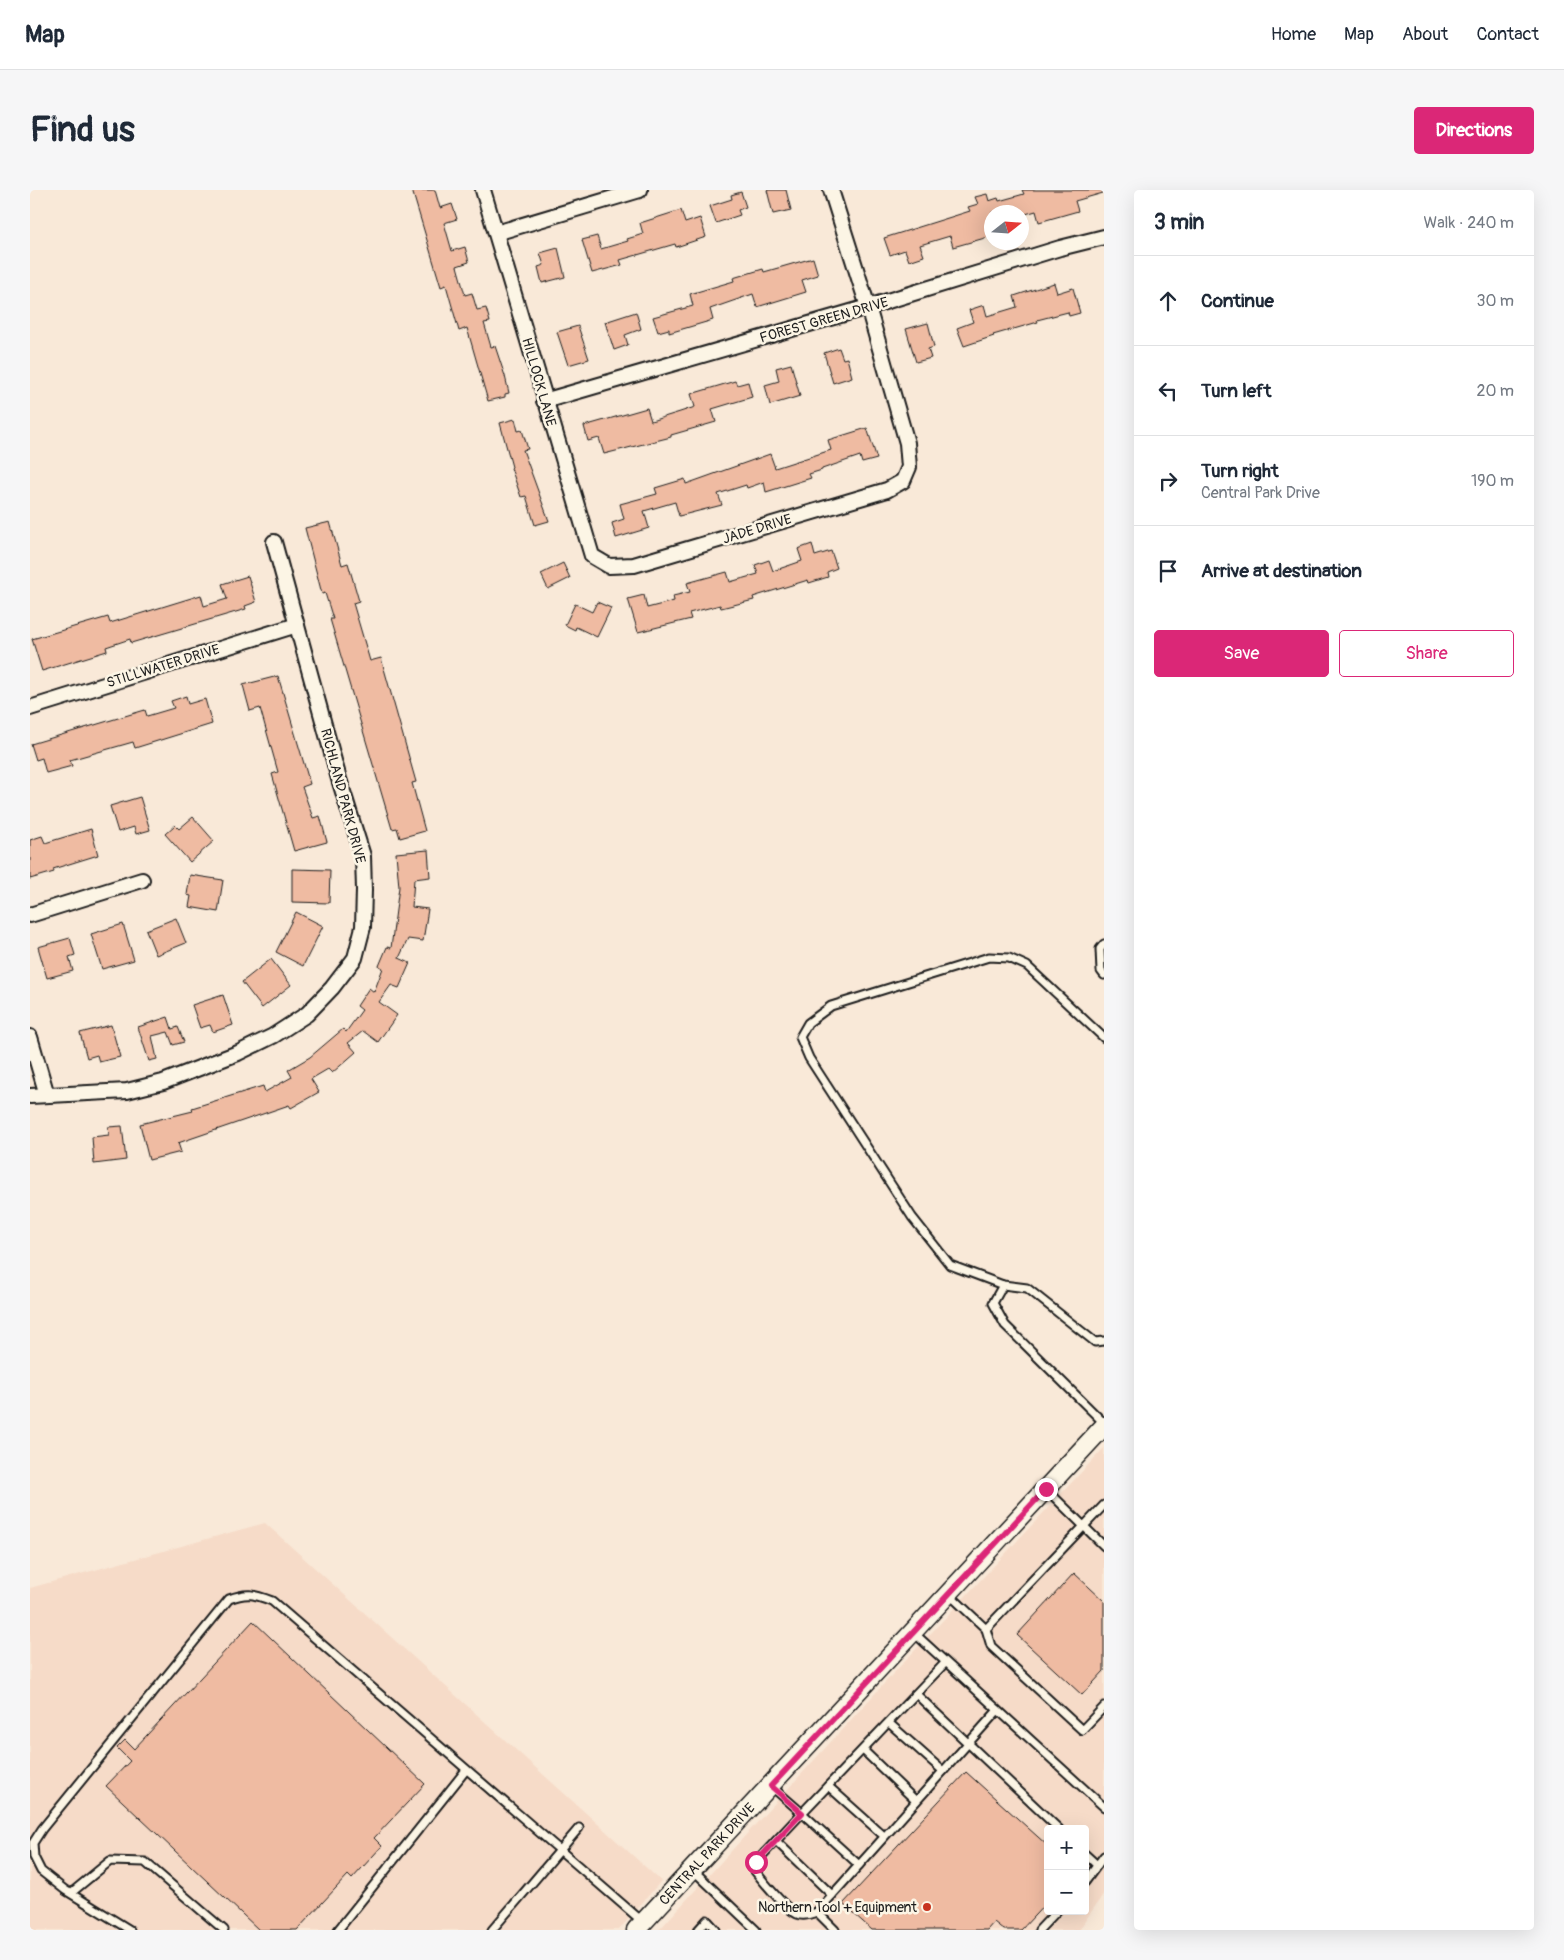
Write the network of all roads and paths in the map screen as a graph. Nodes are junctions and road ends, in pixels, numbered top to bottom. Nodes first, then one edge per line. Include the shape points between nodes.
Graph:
1 (483, 190) edge
2 (640, 190) edge
3 (830, 190) edge
4 (496, 233) junction
5 (1104, 237) edge
6 (868, 307) junction
7 (544, 401) junction
8 (274, 542) dead end
9 (608, 566) joint
10 (297, 625) junction
11 (30, 708) edge
12 (142, 880) dead end
13 (30, 915) edge
14 (1104, 944) edge
15 (1104, 975) edge
16 (30, 1037) edge
17 (1104, 1038) edge
18 (47, 1095) junction
19 (30, 1096) edge
20 (1004, 1285) junction
21 (1104, 1341) edge
22 (1104, 1424) edge
23 (1046, 1489) junction
24 (1104, 1505) edge
25 (1084, 1526) junction
26 (1104, 1546) edge
27 (949, 1593) junction
28 (986, 1629) junction
29 (913, 1632) junction
30 (945, 1663) junction
31 (916, 1694) junction
32 (1104, 1707) edge
33 (998, 1710) junction
34 (889, 1723) junction
35 (968, 1743) junction
36 (863, 1750) junction
37 (466, 1770) junction
38 (943, 1771) junction
39 (771, 1786) junction
40 (828, 1786) junction
41 (916, 1801) junction
42 (1104, 1807) edge
43 (802, 1813) junction
44 (1054, 1825) edge
45 (579, 1828) dead end
46 (884, 1836) junction
47 (776, 1841) junction
48 (559, 1850) junction
49 (1104, 1856) edge
50 (1089, 1858) edge
51 (859, 1865) junction
52 (1097, 1866) junction
53 (693, 1870) junction
54 (1089, 1877) edge
55 (71, 1893) junction
56 (832, 1895) junction
57 (817, 1912) junction
58 (1053, 1915) edge
59 (639, 1926) edge
60 (754, 1929) edge
61 (130, 1930) edge
62 (224, 1930) edge
63 (338, 1930) edge
64 (492, 1930) edge
65 (698, 1930) edge
66 (716, 1930) edge
67 (835, 1930) edge
68 (1039, 1930) edge

1 - 4 street, HILLOCK LANE
2 - 4 street
3 - 6 street
4 - 7 street, HILLOCK LANE
5 - 6 street, FOREST GREEN DRIVE
6 - 7 street, FOREST GREEN DRIVE
6 - 9 street, JADE DRIVE via 907,443 909,467 903,481 887,490 634,566
7 - 9 street, HILLOCK LANE via 592,556
8 - 10 street, RICHLAND PARK DRIVE
10 - 11 street, STILLWATER DRIVE
10 - 18 street, RICHLAND PARK DRIVE via 362,856 364,927 355,958 307,1014 238,1053 163,1082 127,1091
12 - 13 street
14 - 15 lane via 1100,949 1100,972
16 - 18 street
17 - 20 lane via 1027,966 1009,958 989,957 831,1006 808,1023 800,1037 809,1058 906,1208 950,1265
18 - 19 street, RICHLAND PARK DRIVE
20 - 21 lane via 1027,1288 1095,1342
20 - 22 lane via 993,1303 1004,1325
22 - 23 street, CENTRAL PARK DRIVE
23 - 25 lane
23 - 27 street, CENTRAL PARK DRIVE
24 - 25 lane
25 - 26 lane
25 - 28 lane
27 - 28 lane
27 - 29 street, CENTRAL PARK DRIVE
28 - 32 lane via 991,1646 1082,1730
29 - 30 lane
29 - 39 street, CENTRAL PARK DRIVE
30 - 31 lane
30 - 33 lane
31 - 34 lane
31 - 35 lane
33 - 35 lane
33 - 42 lane
34 - 36 lane
34 - 38 lane
35 - 38 lane
35 - 44 lane
36 - 40 lane
36 - 41 lane
37 - 48 lane
37 - 55 lane via 272,1601 242,1594 229,1599 33,1843 34,1857 41,1871
37 - 63 lane
38 - 41 lane
39 - 43 lane
39 - 53 street, CENTRAL PARK DRIVE
40 - 43 lane
40 - 46 lane
41 - 46 lane
43 - 47 lane
43 - 51 lane
45 - 48 lane
46 - 51 lane
47 - 56 lane
47 - 57 lane via 756,1862 755,1871 796,1913 806,1916
48 - 59 lane
48 - 64 lane
49 - 52 lane
50 - 52 lane
51 - 56 lane
52 - 54 lane
53 - 59 street, CENTRAL PARK DRIVE
53 - 60 lane
55 - 61 lane
55 - 62 lane via 110,1861 146,1862
56 - 57 lane
57 - 67 lane
58 - 68 lane
65 - 66 lane via 707,1920

